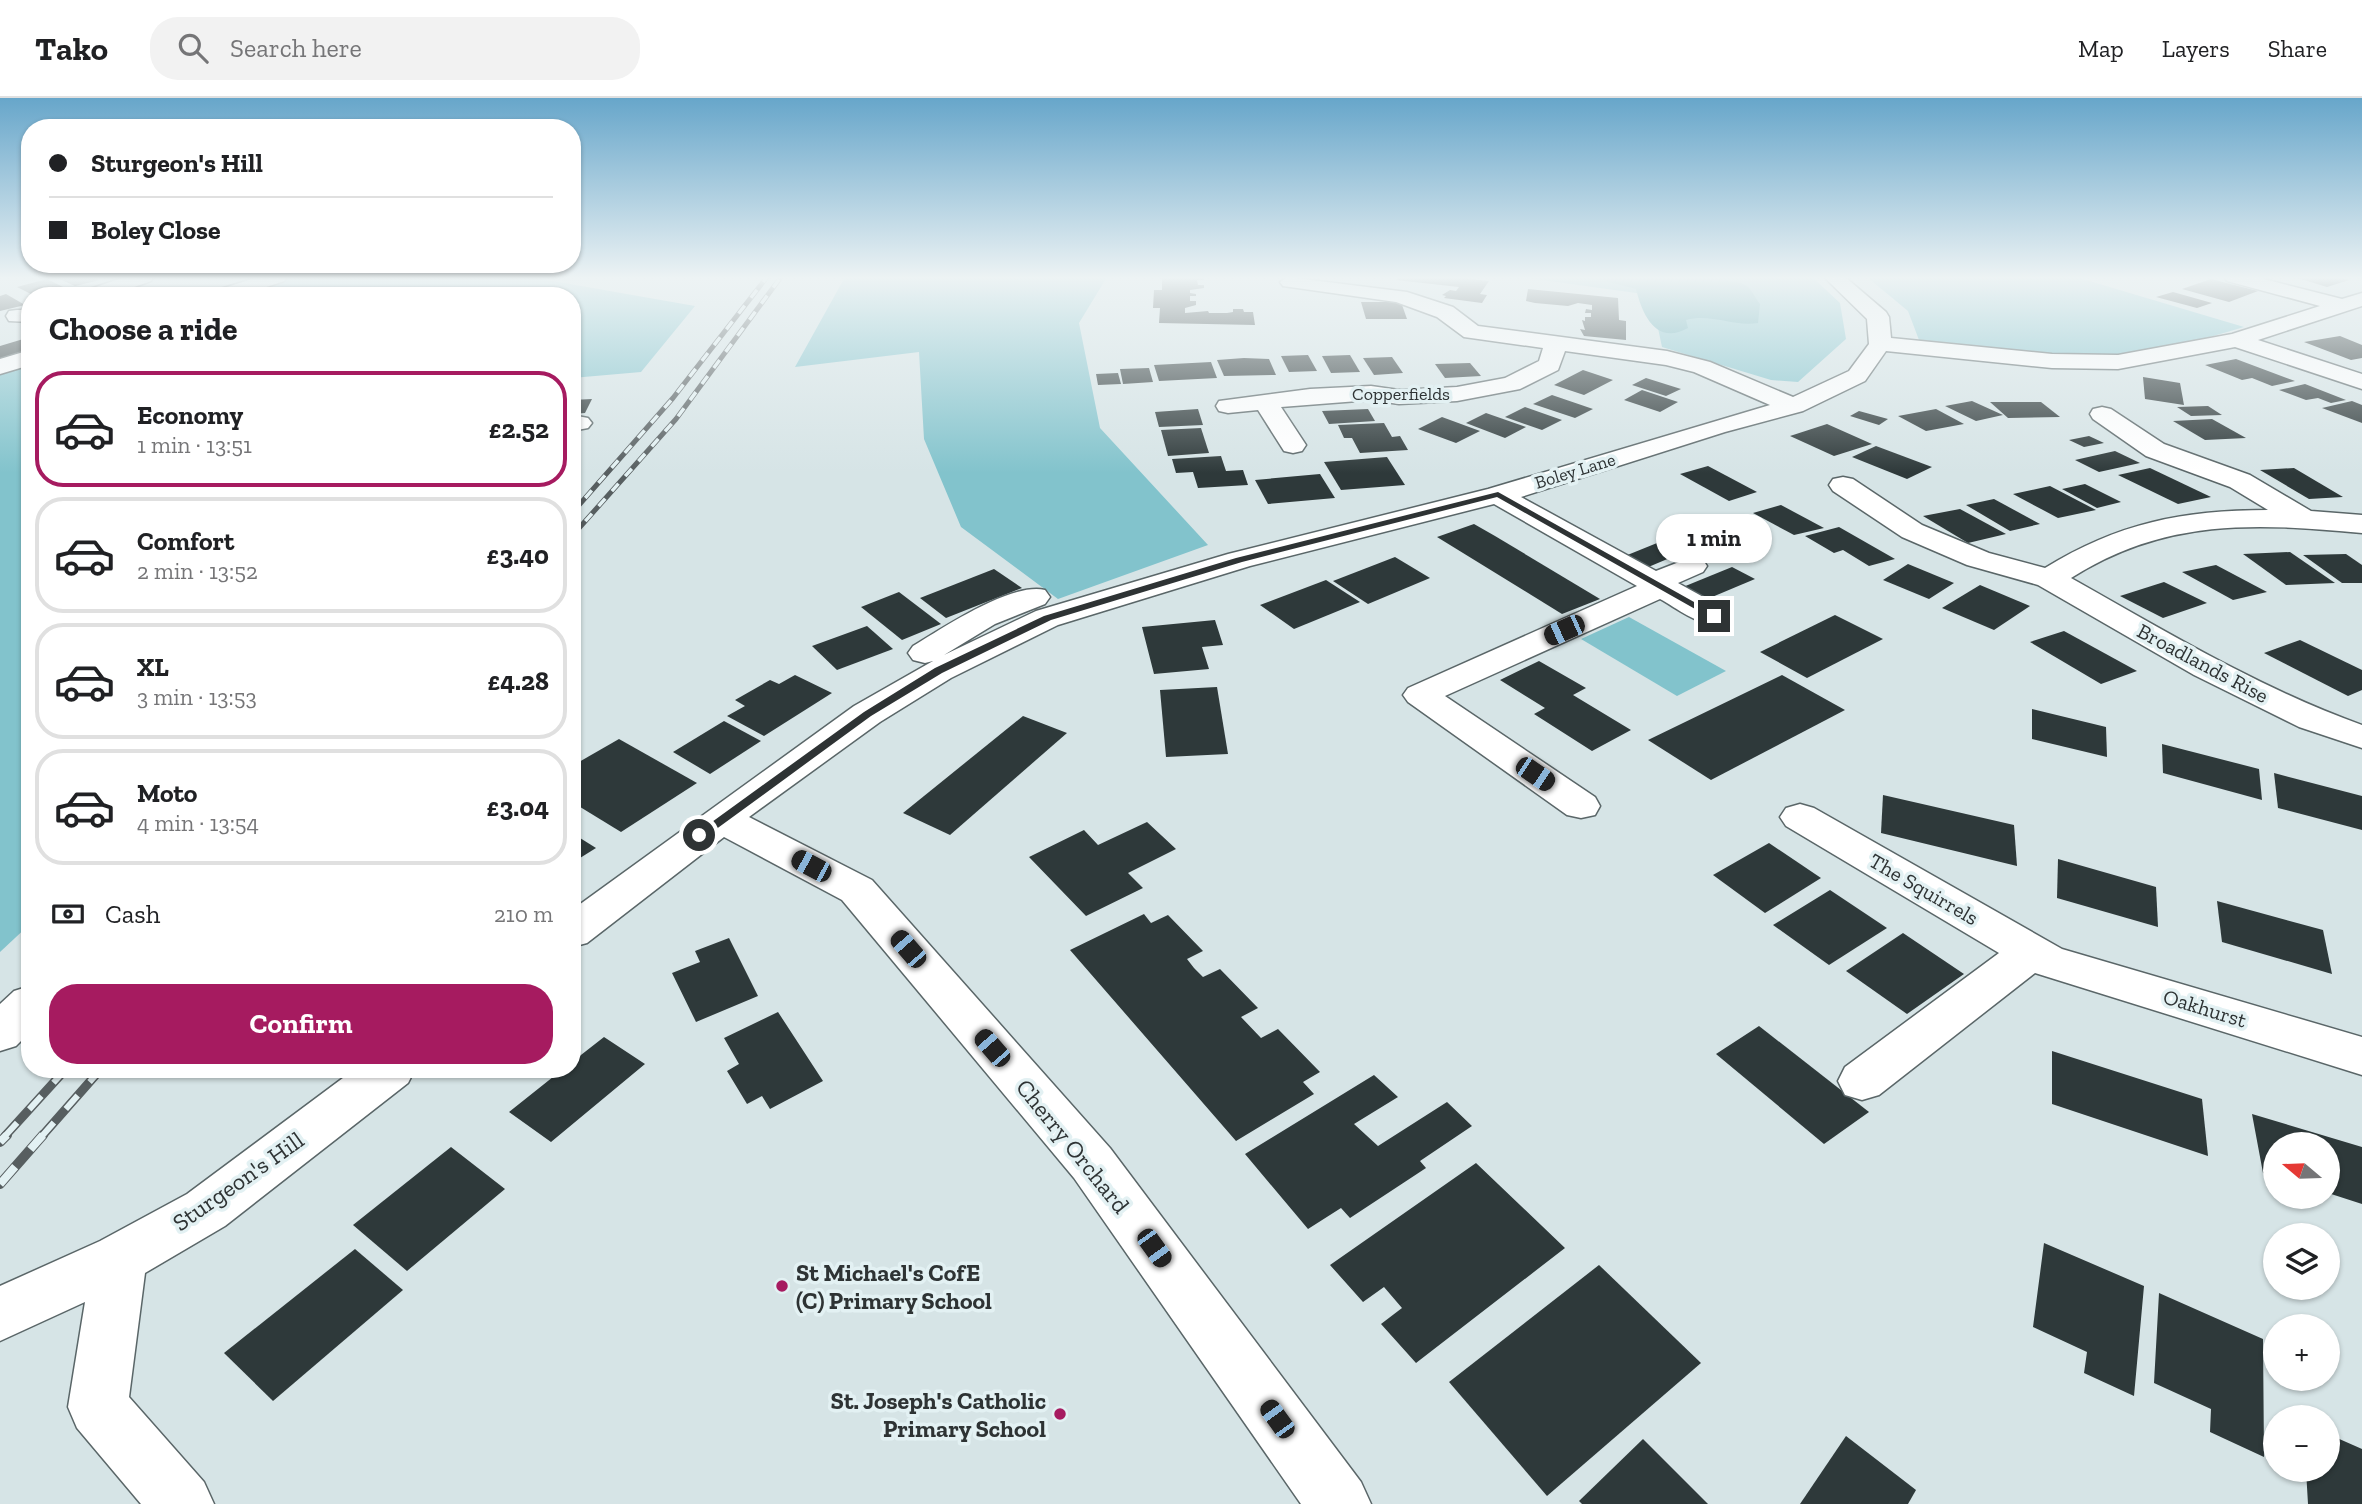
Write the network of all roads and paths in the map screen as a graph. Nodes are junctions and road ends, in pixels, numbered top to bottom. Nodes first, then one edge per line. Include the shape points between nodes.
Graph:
1 (1555, 343) joint
2 (2222, 343) edge
3 (2244, 343) edge
4 (1880, 344) joint
5 (21, 360) edge
6 (0, 367) edge
7 (2362, 382) edge
8 (1266, 402) junction
9 (1228, 406) dead end
10 (1794, 406) junction
11 (2102, 414) dead end
12 (1293, 445) dead end
13 (1843, 485) dead end
14 (1498, 495) junction
15 (2304, 519) junction
16 (2362, 524) edge
17 (1692, 566) dead end
18 (2049, 578) junction
19 (1657, 585) junction
20 (1714, 616) dead end
21 (2362, 737) edge
22 (1581, 806) dead end
23 (1800, 817) dead end
24 (721, 819) junction
25 (581, 925) edge
26 (2040, 956) junction
27 (21, 1012) edge
28 (0, 1033) edge
29 (2362, 1056) edge
30 (379, 1078) edge
31 (1862, 1081) dead end
32 (119, 1259) junction
33 (0, 1314) edge
34 (182, 1504) edge
35 (1339, 1504) edge

1 - 8 street, Copperfields via 1550,365 1513,384 1457,394 1399,397 1371,393
1 - 10 street via 1667,358
2 - 4 street via 2118,362 2052,361
3 - 7 street
4 - 10 street, Boley Lane via 1857,376
5 - 6 street
8 - 9 street, Copperfields
8 - 12 street
10 - 14 street, Boley Lane
11 - 15 street via 2155,450 2240,481
13 - 18 street, Broadlands Rise via 1912,531 1978,559
14 - 19 street
14 - 24 street, Boley Lane via 1041,607 867,714
15 - 16 street
15 - 18 street via 2169,526 2108,544
17 - 19 street
18 - 21 street, Broadlands Rise via 2206,668 2312,719
19 - 20 street
19 - 22 street via 1420,695
23 - 26 street, The Squirrels
24 - 25 street
24 - 35 street, Cherry Orchard via 857,890 1092,1163
26 - 29 street, Oakhurst
26 - 31 street
27 - 28 street
30 - 32 street, Sturgeon's Hill via 206,1210
32 - 33 street, Sturgeon's Hill
32 - 34 street via 99,1407

